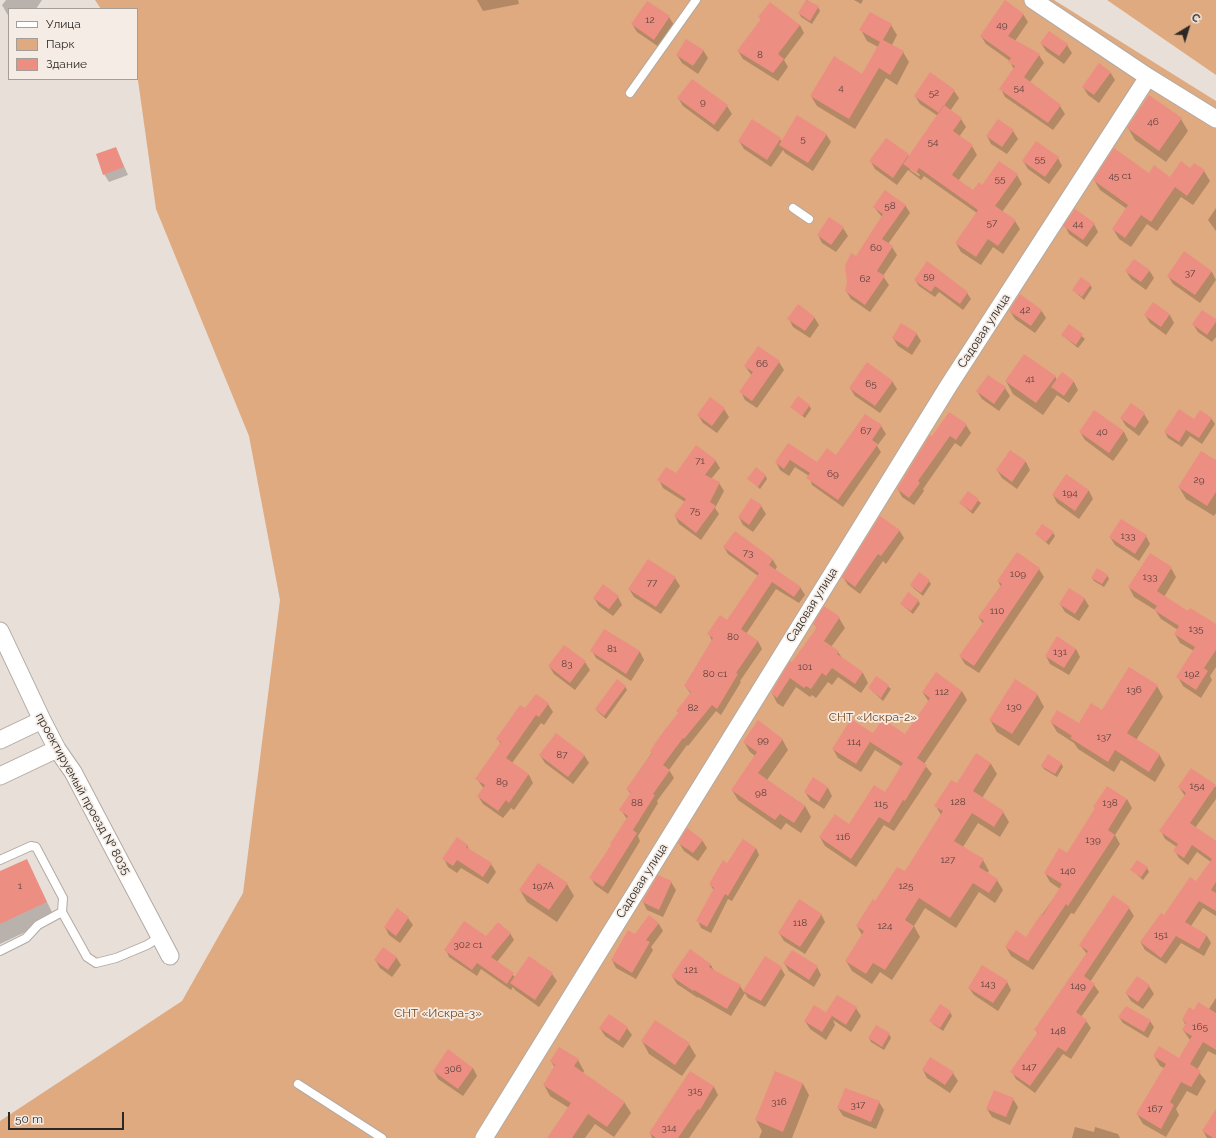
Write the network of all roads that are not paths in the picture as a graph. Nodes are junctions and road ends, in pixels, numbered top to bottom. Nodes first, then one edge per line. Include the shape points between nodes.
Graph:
1 (696, 0) edge
2 (1033, 0) edge
3 (1148, 77) junction
4 (630, 93) dead end
5 (1216, 118) edge
6 (793, 208) dead end
7 (808, 219) dead end
8 (0, 631) edge
9 (42, 720) junction
10 (0, 740) edge
11 (57, 749) junction
12 (0, 776) edge
13 (0, 860) edge
14 (62, 912) junction
15 (160, 937) junction
16 (0, 951) edge
17 (170, 956) dead end
18 (298, 1084) dead end
19 (382, 1138) edge
20 (484, 1138) edge

1 - 4 lane
2 - 3 street
3 - 5 street
3 - 20 street, Садовая улица via 945,392
6 - 7 lane
8 - 9 street, проектируемый проезд № 8035
9 - 10 street
9 - 11 street, проектируемый проезд № 8035
11 - 12 street
11 - 15 street, проектируемый проезд № 8035 via 73,772
13 - 14 lane via 31,846 36,847 63,898
14 - 15 lane via 87,957 96,963 116,958 148,945
14 - 16 lane via 38,925 26,938
15 - 17 street, проектируемый проезд № 8035
18 - 19 lane

